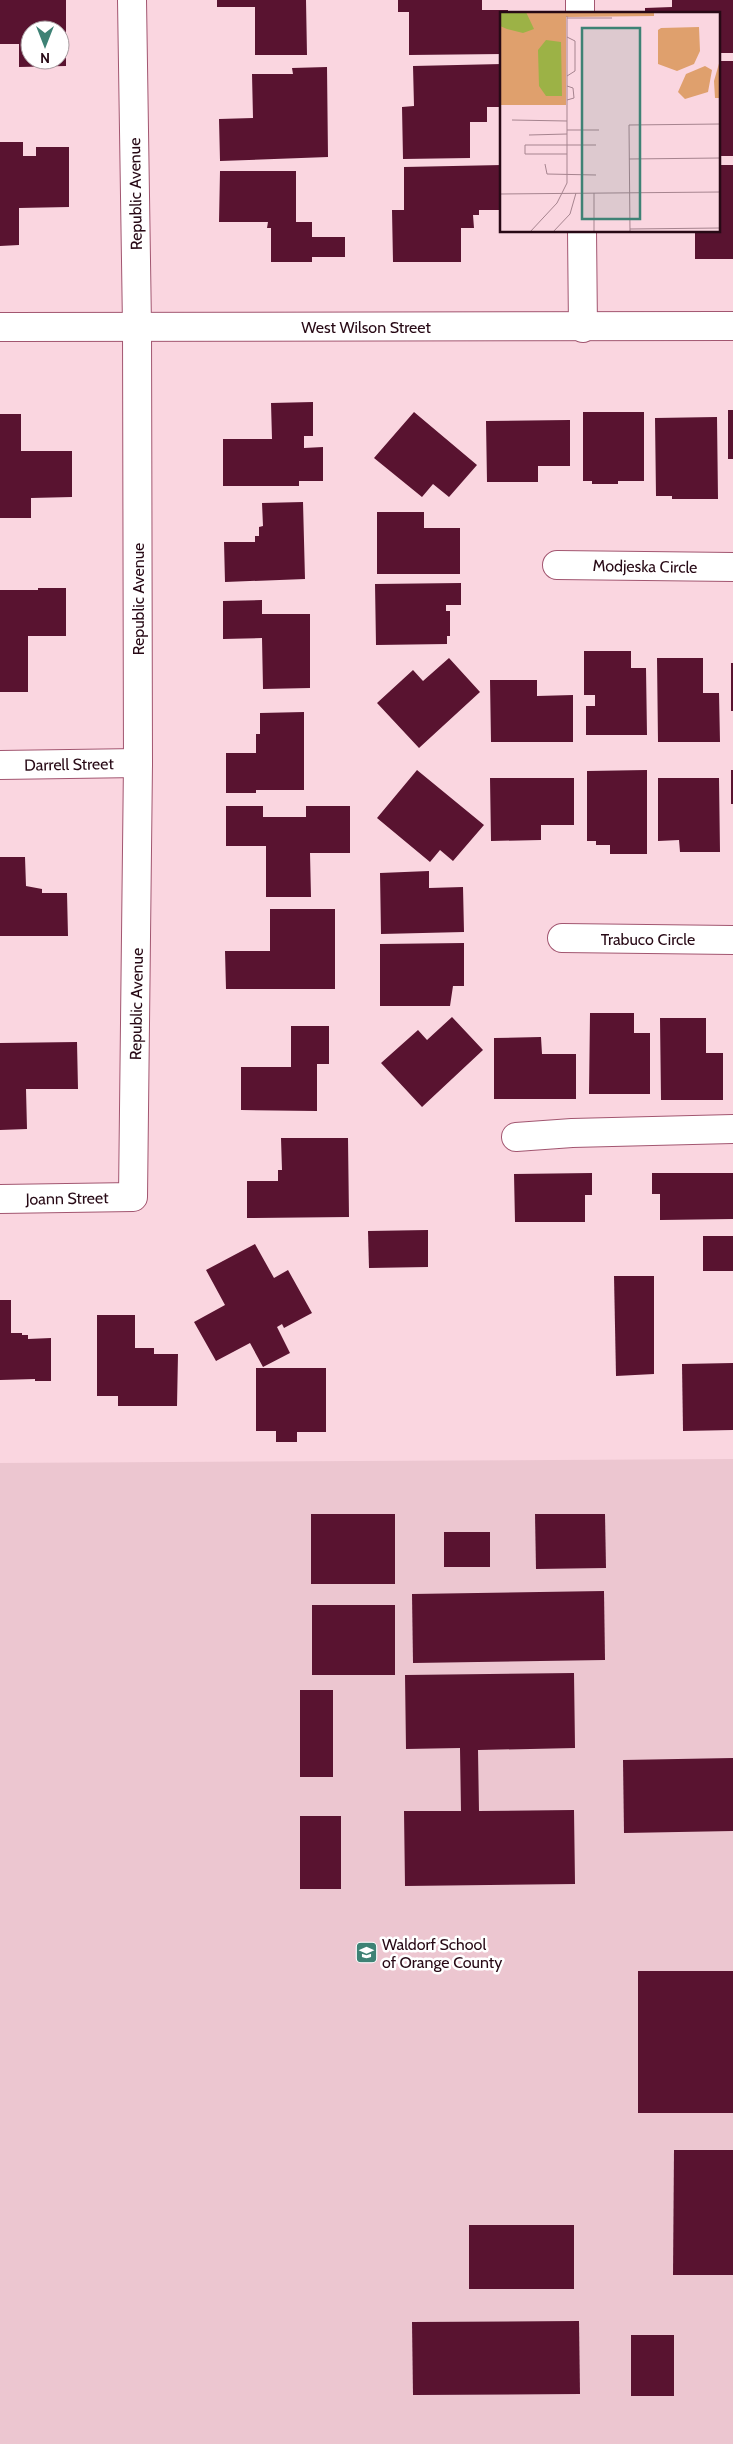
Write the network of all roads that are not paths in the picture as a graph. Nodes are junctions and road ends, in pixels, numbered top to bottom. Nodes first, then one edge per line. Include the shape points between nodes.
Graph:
1 (132, 0) edge
2 (582, 232) edge
3 (137, 326) junction
4 (733, 326) edge
5 (0, 327) edge
6 (583, 328) junction
7 (557, 565) dead end
8 (733, 567) edge
9 (138, 763) junction
10 (0, 765) edge
11 (562, 938) dead end
12 (733, 940) edge
13 (733, 1129) edge
14 (516, 1137) dead end
15 (133, 1197) joint
16 (0, 1200) edge

1 - 3 street, Republic Avenue
2 - 6 street
3 - 5 street, West Wilson Street
3 - 6 street, West Wilson Street
3 - 9 street, Republic Avenue
4 - 6 street, West Wilson Street
7 - 8 street, Modjeska Circle
9 - 10 street, Darrell Street
9 - 15 street, Republic Avenue
11 - 12 street, Trabuco Circle
13 - 14 street
15 - 16 street, Joann Street

